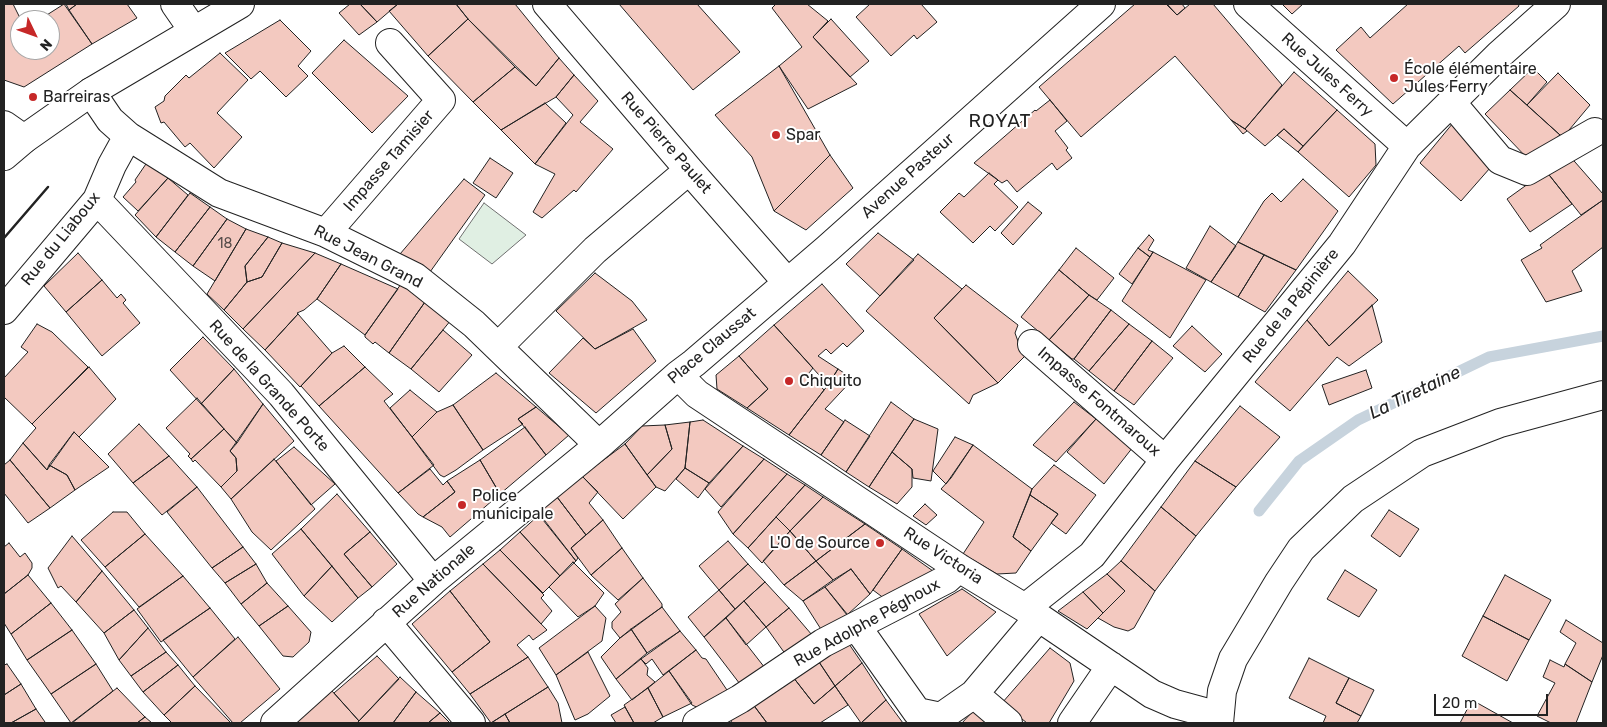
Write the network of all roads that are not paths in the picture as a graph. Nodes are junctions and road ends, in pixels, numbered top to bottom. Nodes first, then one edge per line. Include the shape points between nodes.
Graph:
1 (175, 4) edge
2 (240, 4) edge
3 (547, 4) edge
4 (1101, 4) edge
5 (1248, 4) edge
6 (1556, 4) edge
7 (193, 30) junction
8 (390, 43) dead end
9 (91, 92) junction
10 (1451, 102) junction
11 (14, 132) edge
12 (1595, 132) dead end
13 (128, 136) junction
14 (1407, 146) junction
15 (4, 156) edge
16 (689, 170) junction
17 (97, 200) junction
18 (326, 233) junction
19 (827, 249) joint
20 (787, 282) junction
21 (4, 310) edge
22 (1032, 344) dead end
23 (498, 346) junction
24 (678, 375) junction
25 (1603, 396) edge
26 (599, 445) junction
27 (1165, 460) junction
28 (959, 568) junction
29 (433, 581) junction
30 (1031, 613) junction
31 (386, 622) junction
32 (857, 626) junction
33 (1111, 666) junction
34 (974, 694) junction
35 (1219, 720) edge
36 (275, 723) edge
37 (471, 723) edge
38 (697, 723) edge
39 (1008, 723) edge
40 (1072, 723) edge

1 - 7 street
2 - 7 street
3 - 16 street, Rue Pierre Paulet
4 - 19 street, Avenue Pasteur
5 - 14 street, Rue Jules Ferry
6 - 10 street, Rue de la Pépinière
7 - 9 street
8 - 18 street, Impasse Tamisier via 441,100
9 - 11 street
9 - 13 street via 110,120
10 - 12 street via 1500,160 1527,171
10 - 14 street, Rue de la Pépinière
11 - 15 street
13 - 17 street, Rue du Liaboux
13 - 18 street, Rue Jean Grand via 219,193
14 - 27 street, Rue de la Pépinière via 1342,244
16 - 20 street, Rue Pierre Paulet
16 - 23 street via 595,250
17 - 21 street, Rue du Liaboux
17 - 29 street, Rue de la Grande Porte via 281,394
18 - 23 street, Rue Jean Grand via 415,278
19 - 20 street, Place Claussat
20 - 24 street, Place Claussat
22 - 27 street, Impasse Fontmaroux
23 - 26 street, Rue Jean Grand
24 - 26 street, Place Claussat
24 - 28 street, Rue Victoria via 697,394
25 - 35 street via 1500,423 1422,453 1353,499 1301,549 1279,582 1233,659 1222,691
26 - 29 street, Rue Nationale
27 - 30 street, Rue de la Pépinière via 1092,555
28 - 30 street, Rue Victoria
28 - 32 street, Rue Adolphe Péghoux via 947,579
29 - 31 street, Rue Nationale
30 - 33 street, Rue Victoria
30 - 34 street, Rue de la Pépinière
31 - 36 street, Rue Nationale
31 - 37 street
32 - 34 street, Rue de la Pépinière via 917,712 941,717
32 - 38 street, Rue Adolphe Péghoux via 823,643 740,700
33 - 35 street, Rue Victoria via 1152,694
33 - 40 street
34 - 39 street

